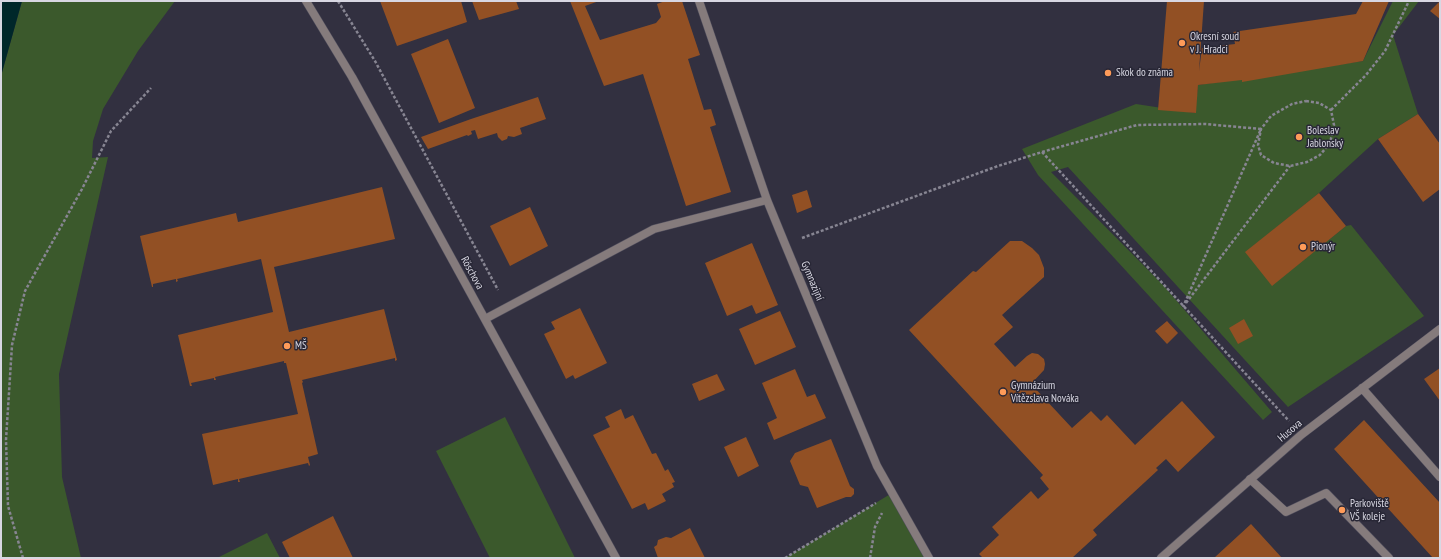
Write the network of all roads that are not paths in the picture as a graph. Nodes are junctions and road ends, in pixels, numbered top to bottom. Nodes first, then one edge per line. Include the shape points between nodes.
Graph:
1 (306, 1) edge
2 (699, 1) edge
3 (767, 200) junction
4 (484, 319) junction
5 (1440, 329) edge
6 (1362, 388) junction
7 (1440, 477) edge
8 (1250, 479) junction
9 (616, 558) edge
10 (929, 558) edge
11 (1161, 558) edge
12 (1389, 558) edge

1 - 4 street, Röschova via 352,77
2 - 3 street, Gymnazijní
3 - 4 street via 654,229
3 - 10 street, Gymnazijní via 876,466
4 - 9 street, Röschova
5 - 6 street, Husova
6 - 7 street
6 - 8 street, Husova
8 - 11 street, Husova
8 - 12 street via 1286,512 1326,493

